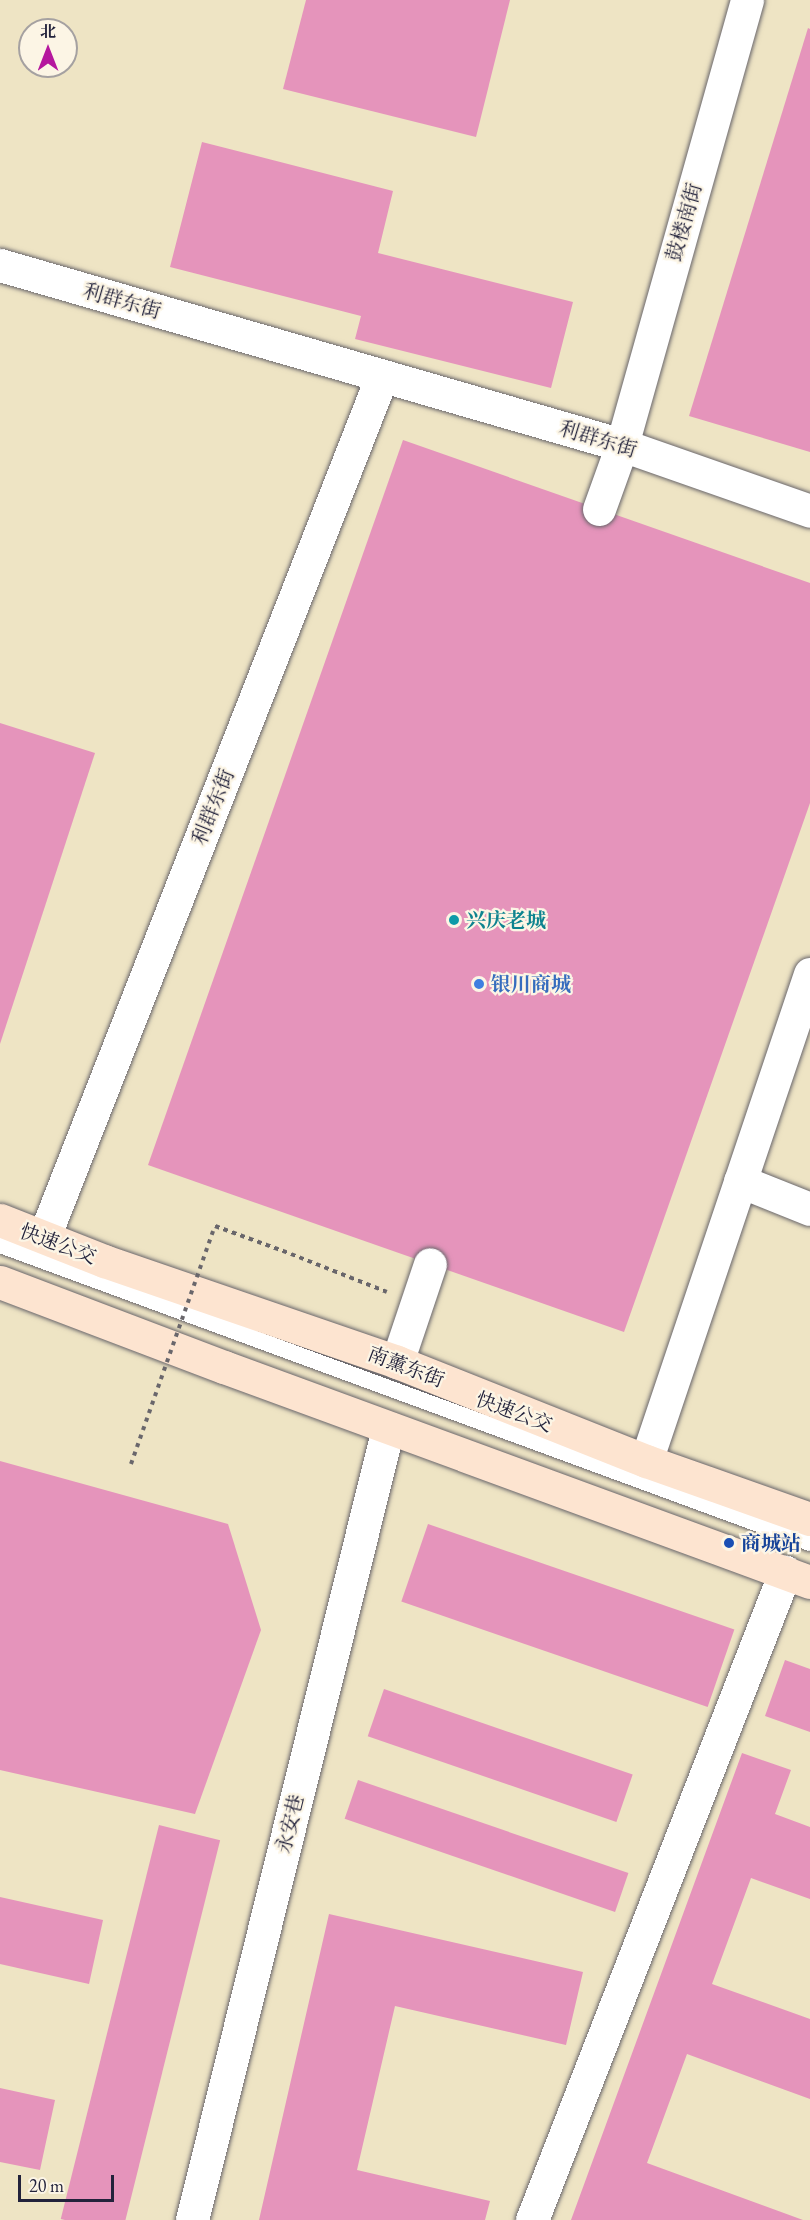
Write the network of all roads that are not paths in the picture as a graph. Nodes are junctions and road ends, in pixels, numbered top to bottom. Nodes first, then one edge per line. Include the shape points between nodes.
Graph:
1 (747, 0) edge
2 (0, 265) edge
3 (382, 376) junction
4 (622, 445) junction
5 (599, 509) dead end
6 (810, 511) edge
7 (810, 974) edge
8 (740, 1181) junction
9 (810, 1209) edge
10 (0, 1220) edge
11 (44, 1237) junction
12 (0, 1245) edge
13 (430, 1264) dead end
14 (0, 1282) edge
15 (397, 1362) junction
16 (388, 1428) junction
17 (646, 1461) junction
18 (810, 1519) edge
19 (810, 1543) edge
20 (797, 1577) edge
21 (192, 2220) edge
22 (531, 2220) edge

1 - 4 street, 鼓楼南街
2 - 3 street, 利群东街
3 - 4 street, 利群东街
3 - 11 street, 利群东街
4 - 5 street, 鼓楼南街
4 - 6 street, 利群东街
7 - 8 street
8 - 9 street
8 - 17 street
10 - 11 main road, 南薰东街
11 - 15 main road, 南薰东街
12 - 19 lane, 快速公交
13 - 15 street
14 - 16 main road
15 - 17 main road, 南薰东街
16 - 20 main road
16 - 21 street, 永安巷
17 - 18 main road, 南薰东街
20 - 22 street

